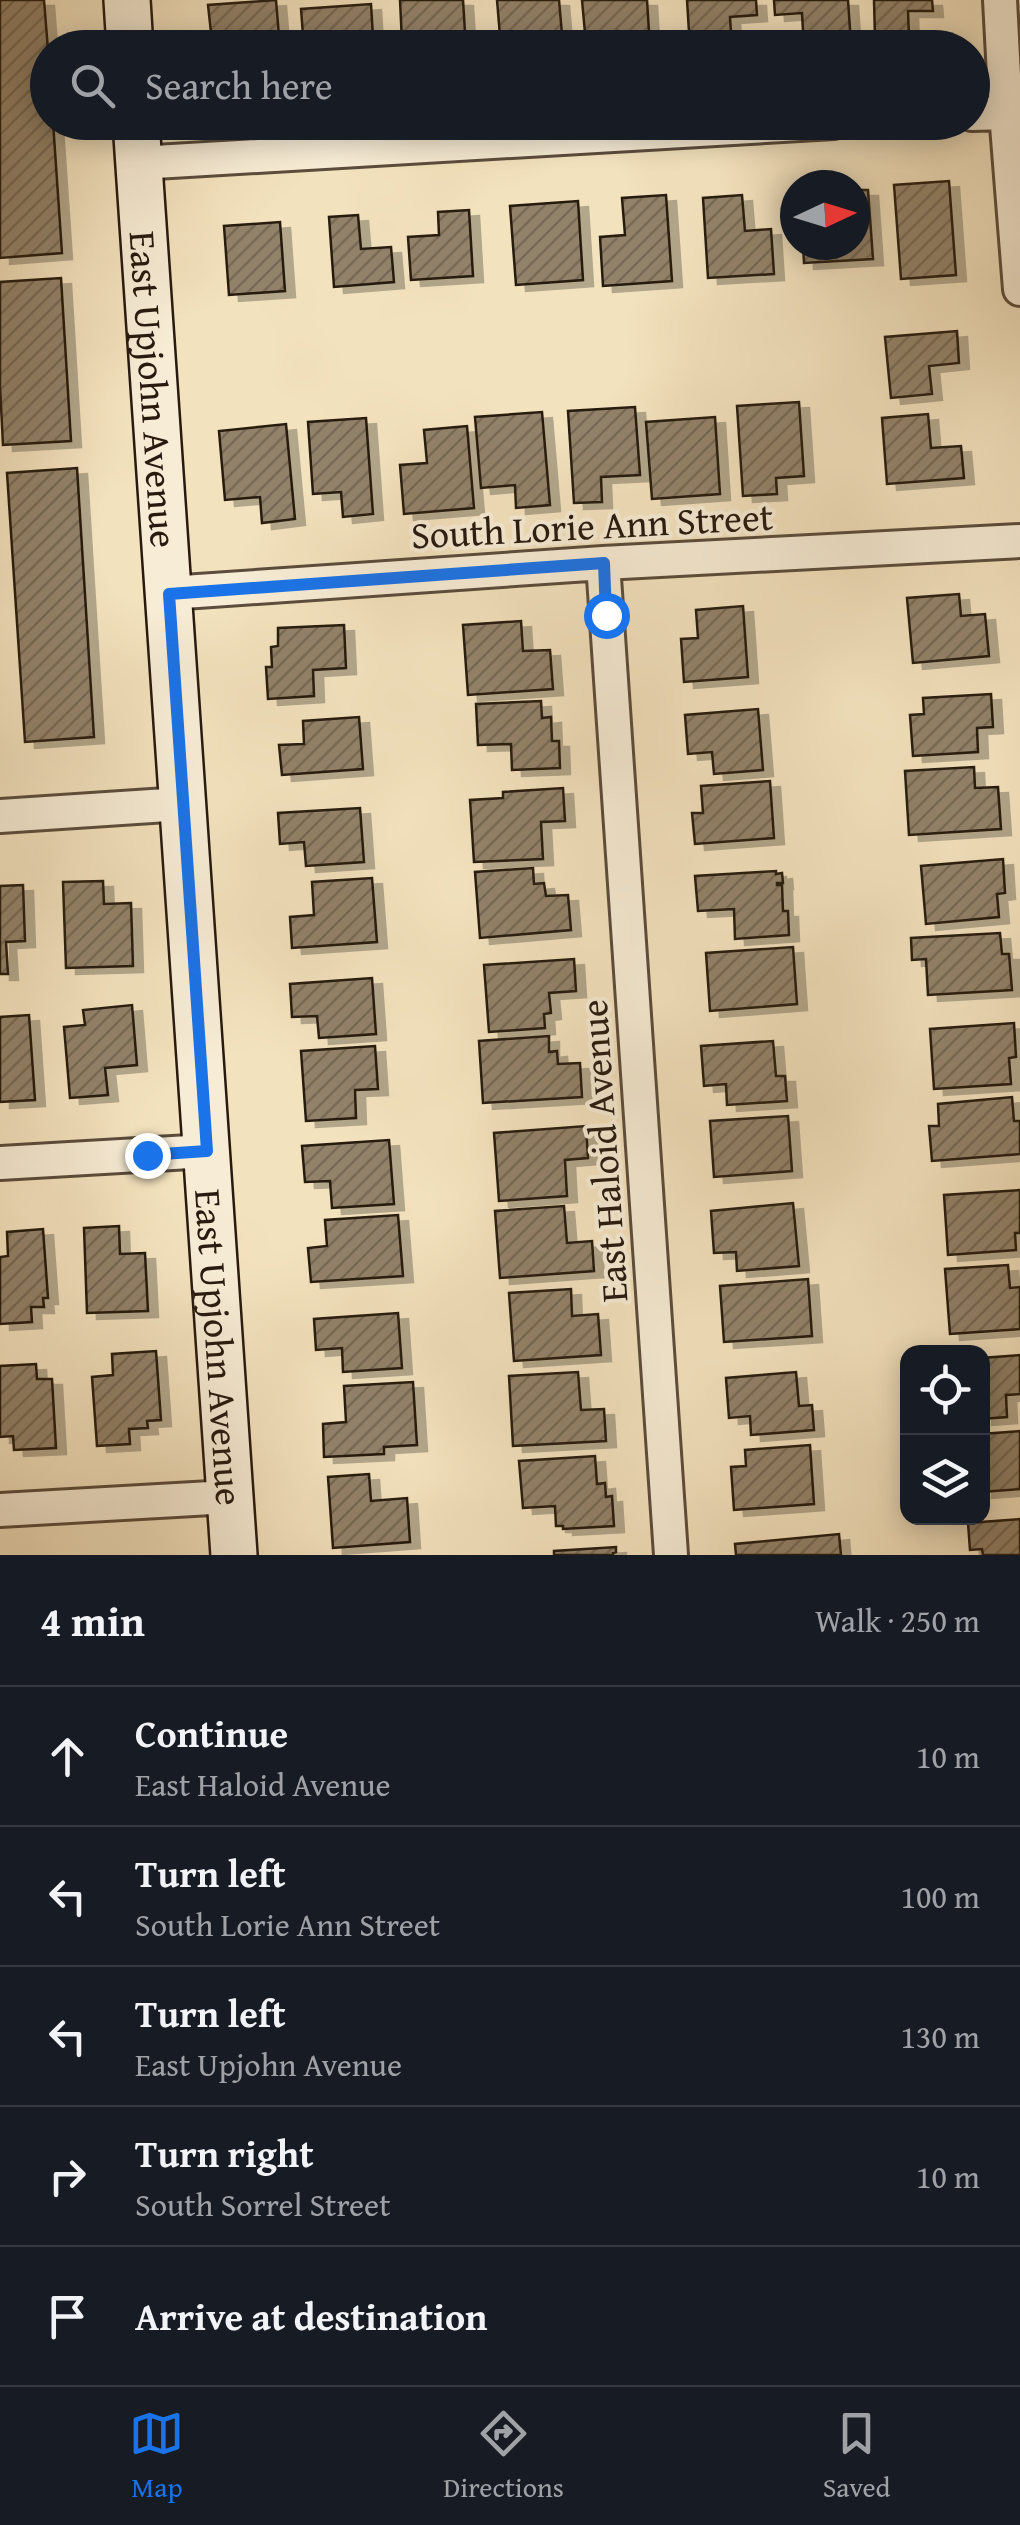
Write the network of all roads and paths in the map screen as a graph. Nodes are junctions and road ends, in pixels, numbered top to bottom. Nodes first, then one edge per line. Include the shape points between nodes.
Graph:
1 (127, 0) edge
2 (1000, 0) edge
3 (129, 30) edge
4 (1006, 112) junction
5 (990, 113) edge
6 (237, 140) edge
7 (137, 143) edge
8 (1020, 289) edge
9 (1020, 541) edge
10 (604, 563) junction
11 (169, 594) junction
12 (182, 804) junction
13 (0, 816) edge
14 (207, 1151) junction
15 (0, 1163) edge
16 (229, 1497) junction
17 (0, 1510) edge
18 (234, 1555) edge
19 (672, 1555) edge

1 - 3 street
2 - 4 street
4 - 5 street
4 - 8 street
6 - 7 street
7 - 11 street, East Upjohn Avenue
9 - 10 street, South Lorie Ann Street
10 - 11 street, South Lorie Ann Street
10 - 19 street, East Haloid Avenue
11 - 12 street, East Upjohn Avenue
12 - 13 street
12 - 14 street, East Upjohn Avenue
14 - 15 street
14 - 16 street, East Upjohn Avenue
16 - 17 street
16 - 18 street, East Upjohn Avenue

